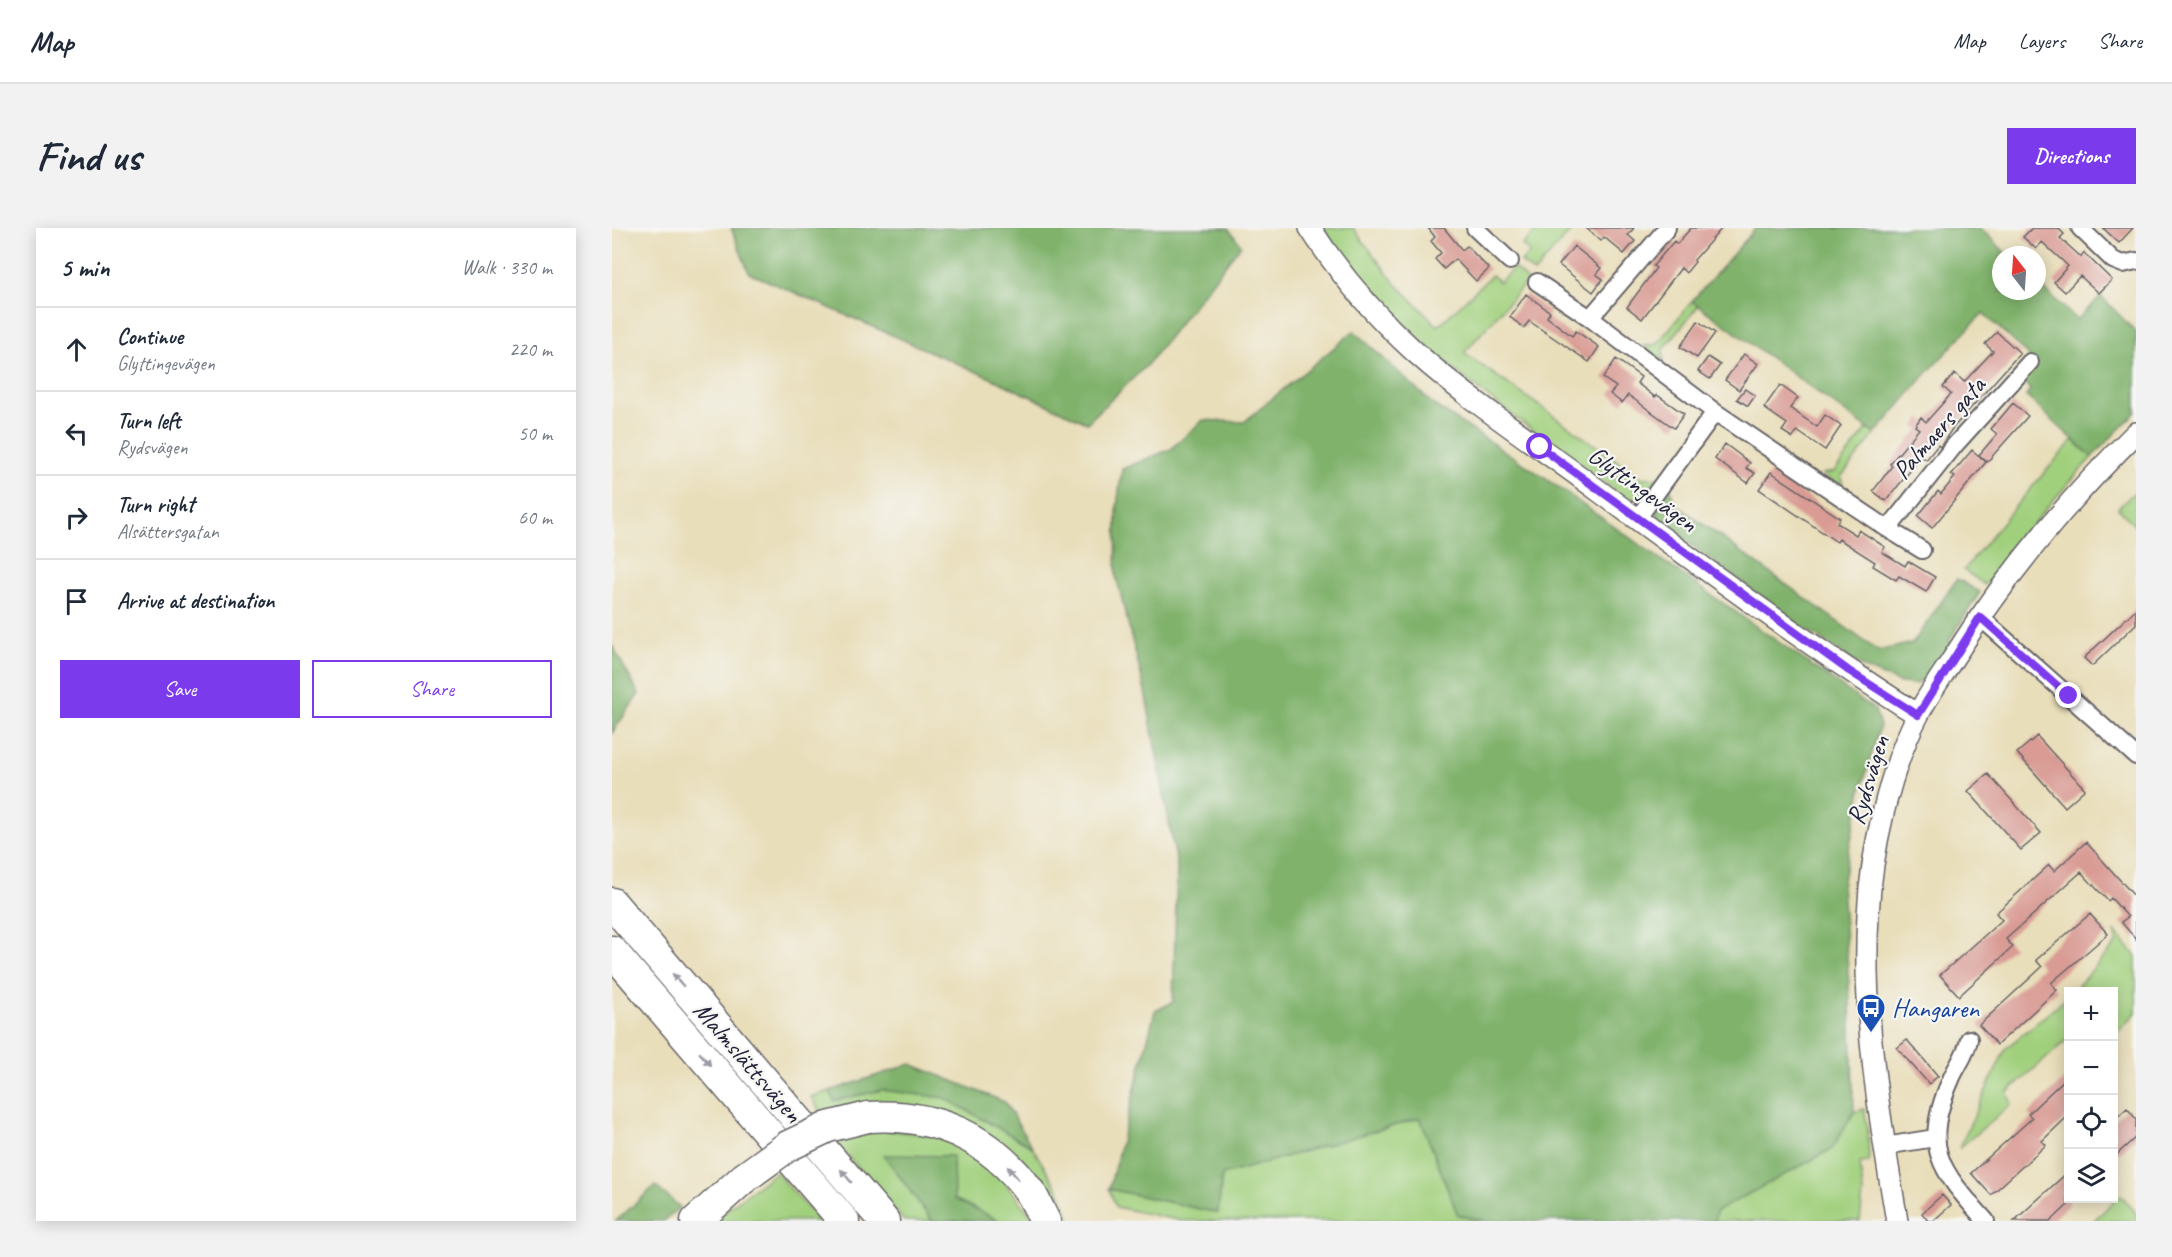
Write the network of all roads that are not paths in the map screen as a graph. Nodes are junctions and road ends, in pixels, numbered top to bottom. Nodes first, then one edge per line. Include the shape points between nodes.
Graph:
1 (1310, 228) edge
2 (1475, 228) edge
3 (1667, 228) edge
4 (2080, 228) edge
5 (1510, 261) dead end
6 (2136, 261) edge
7 (1537, 282) dead end
8 (1590, 318) junction
9 (2030, 362) dead end
10 (1715, 412) junction
11 (2136, 433) edge
12 (1637, 519) junction
13 (1888, 529) junction
14 (1922, 550) dead end
15 (1980, 617) junction
16 (1918, 715) junction
17 (2136, 756) edge
18 (612, 903) edge
19 (612, 951) edge
20 (1969, 1039) dead end
21 (1935, 1138) junction
22 (1885, 1146) junction
23 (696, 1221) edge
24 (844, 1221) edge
25 (884, 1221) edge
26 (1045, 1221) edge
27 (1897, 1221) edge
28 (1986, 1221) edge

1 - 12 street, Glyttingevägen via 1352,286 1415,352
2 - 5 street
3 - 8 street
4 - 6 street via 2114,260 2123,264
7 - 8 street
8 - 10 street
9 - 13 street, Palmaers gata via 1954,446
10 - 12 street
10 - 13 street
11 - 15 street, Rydsvägen via 2070,501
12 - 16 street, Glyttingevägen via 1849,671
13 - 14 street
15 - 16 street, Rydsvägen
15 - 17 street
16 - 22 street, Rydsvägen via 1884,812 1868,913 1868,1008
25 -> 18 highway, Malmslättsvägen
19 -> 24 highway, Malmslättsvägen
20 - 21 street via 1942,1104
21 - 22 street
21 - 28 street via 1945,1170
22 - 27 street, Rydsvägen
26 -> 23 highway, bridge via 1030,1192 1005,1164 974,1139 919,1118 894,1115 828,1127 788,1146

